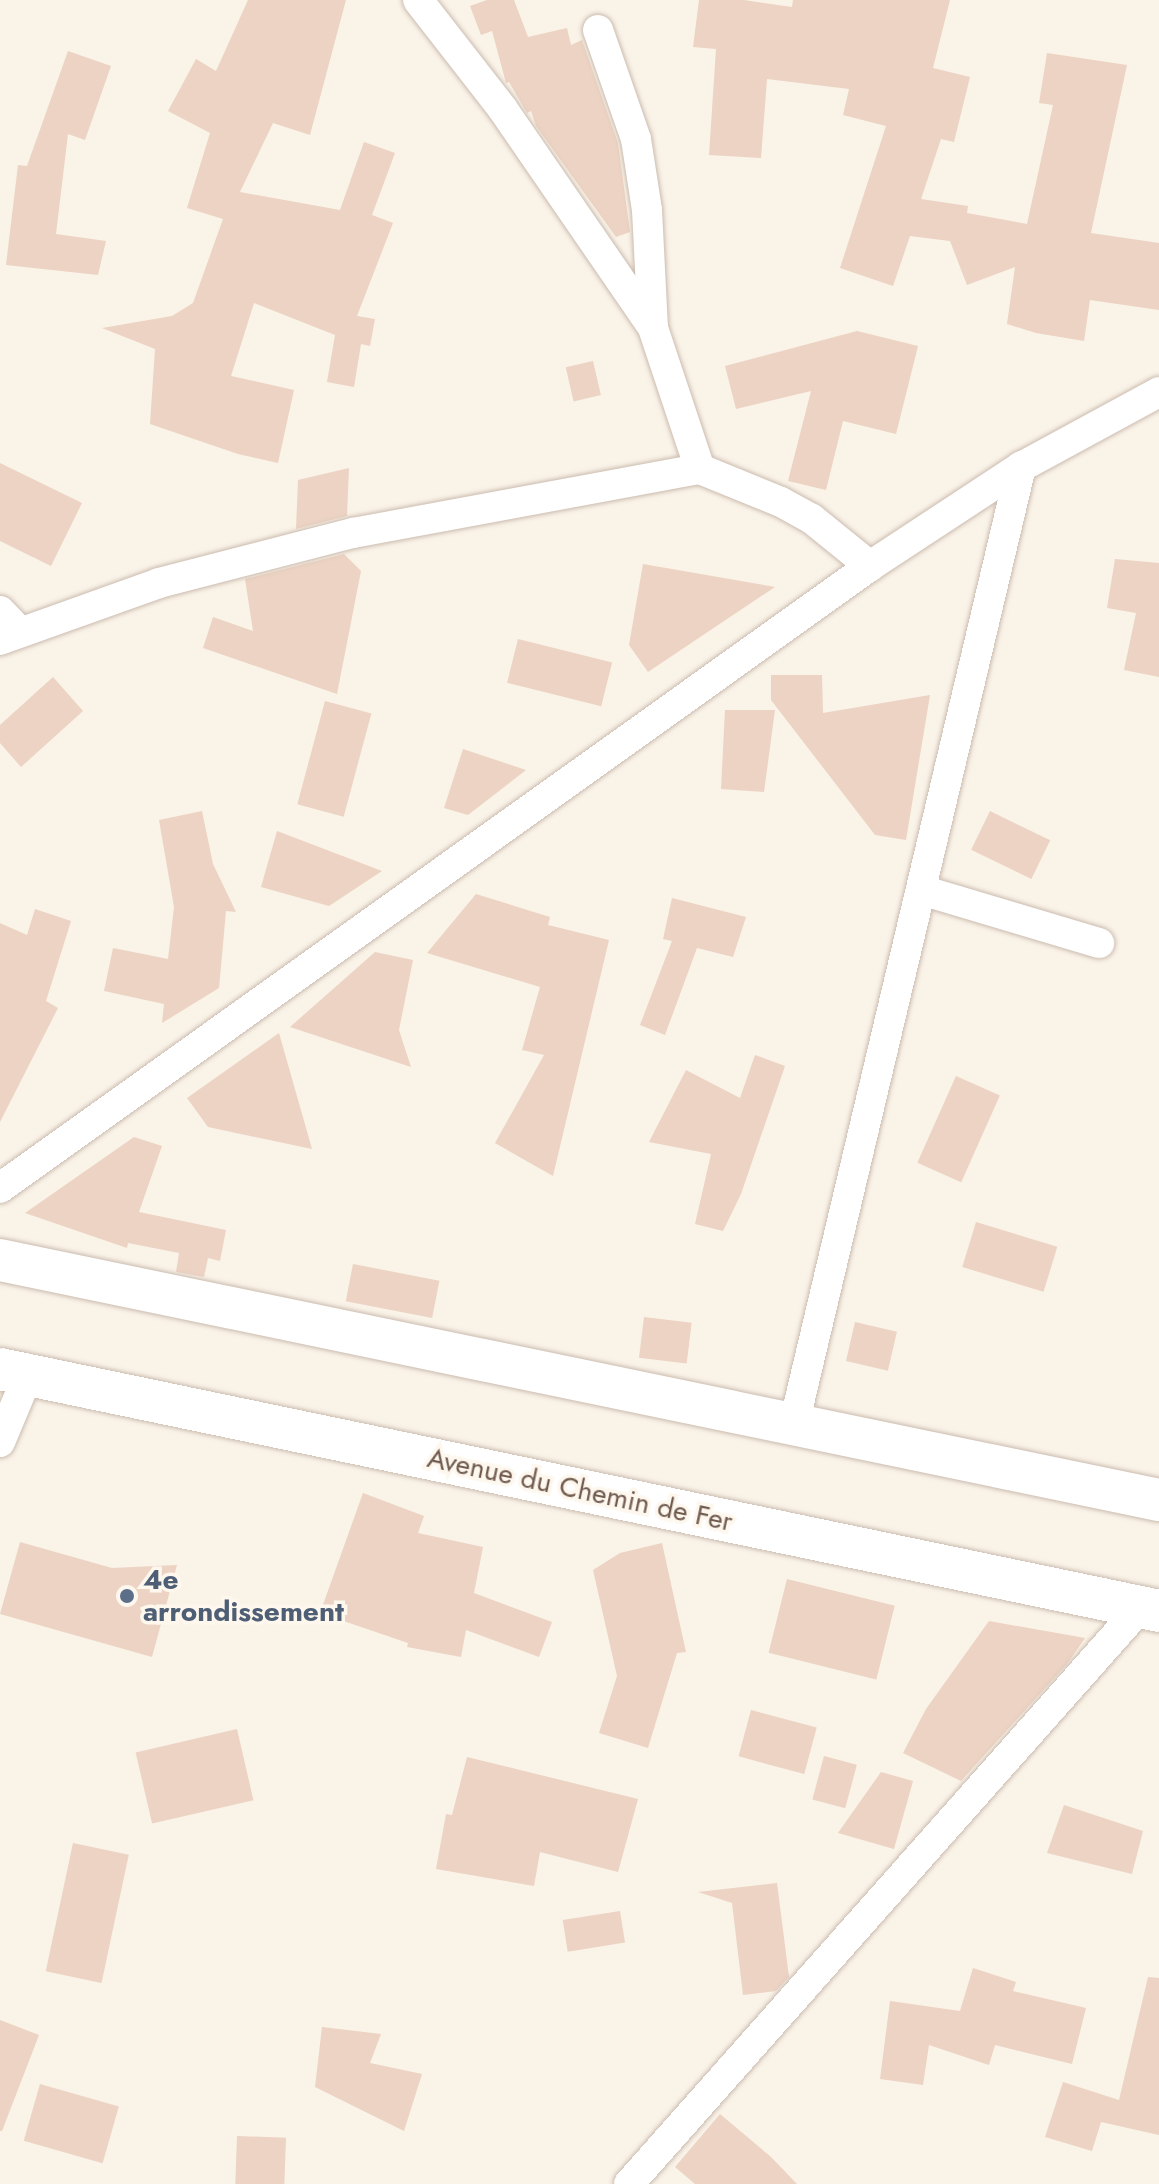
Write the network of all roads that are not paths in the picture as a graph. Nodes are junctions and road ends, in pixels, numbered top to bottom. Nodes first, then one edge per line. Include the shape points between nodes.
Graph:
1 (418, 0) edge
2 (598, 30) dead end
3 (653, 328) junction
4 (1159, 392) edge
5 (1021, 467) junction
6 (700, 469) junction
7 (870, 566) junction
8 (7, 628) edge
9 (921, 890) junction
10 (1099, 943) dead end
11 (0, 1188) edge
12 (0, 1260) edge
13 (14, 1372) edge
14 (794, 1424) junction
15 (0, 1442) edge
16 (1159, 1500) edge
17 (1150, 1609) edge
18 (629, 2184) edge

1 - 3 street via 502,108
2 - 3 street via 636,139 647,210
3 - 6 street
4 - 5 street
5 - 7 street
5 - 9 street
6 - 7 street via 812,519
6 - 8 street via 353,533
7 - 11 street
9 - 10 street
9 - 14 street
12 - 14 main road
13 - 15 street
13 - 17 main road, Avenue du Chemin de Fer
14 - 16 main road
17 - 18 street

